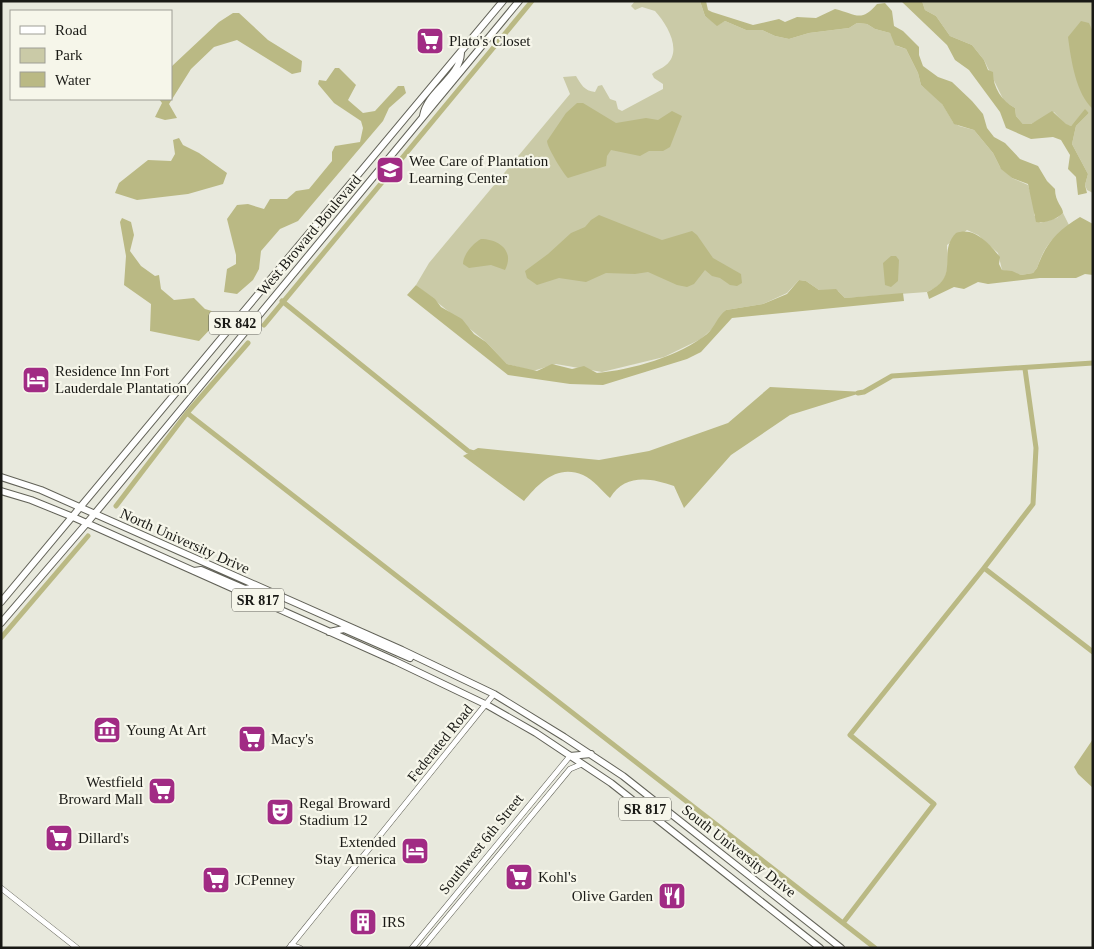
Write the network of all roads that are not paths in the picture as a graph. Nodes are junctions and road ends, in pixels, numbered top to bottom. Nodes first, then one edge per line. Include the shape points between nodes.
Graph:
1 (503, 1) edge
2 (519, 1) edge
3 (460, 53) junction
4 (423, 118) junction
5 (302, 243) junction
6 (302, 262) junction
7 (1, 477) edge
8 (1, 491) edge
9 (81, 508) junction
10 (94, 514) junction
11 (73, 517) junction
12 (87, 523) junction
13 (193, 571) junction
14 (260, 587) junction
15 (1, 602) edge
16 (1, 623) edge
17 (329, 632) junction
18 (430, 663) junction
19 (494, 694) junction
20 (486, 705) junction
21 (591, 754) junction
22 (570, 756) junction
23 (582, 764) junction
24 (1, 888) edge
25 (291, 947) edge
26 (77, 948) edge
27 (300, 948) edge
28 (412, 948) edge
29 (422, 948) edge
30 (820, 948) edge
31 (841, 948) edge

1 - 3 main road, West Broward Boulevard / SR 842
2 - 4 main road, West Broward Boulevard / SR 842
3 - 4 main road via 460,63 425,106
3 - 5 main road, West Broward Boulevard / SR 842
4 - 6 main road, West Broward Boulevard / SR 842
5 - 6 main road
5 - 9 main road, West Broward Boulevard / SR 842
6 - 10 main road, West Broward Boulevard / SR 842
7 - 9 main road, North University Drive / SR 817
8 - 11 main road, North University Drive / SR 817
9 - 10 main road, North University Drive / SR 817
9 - 11 main road, West Broward Boulevard / SR 842
10 - 12 main road, West Broward Boulevard / SR 842
10 - 14 main road, North University Drive / SR 817
11 - 12 main road, North University Drive / SR 817
11 - 15 main road, West Broward Boulevard
12 - 13 main road, North University Drive / SR 817
12 - 16 main road, West Broward Boulevard
13 - 14 main road via 201,570 245,589
13 - 17 main road, North University Drive / SR 817
14 - 18 main road, North University Drive / SR 817
17 - 18 main road via 344,629 421,663
17 - 20 main road, North University Drive / SR 817
18 - 19 main road, North University Drive / SR 817
19 - 20 street, Federated Road
19 - 21 main road, South University Drive / SR 817
20 - 22 main road, South University Drive / SR 817
20 - 25 street, Federated Road
21 - 22 main road
21 - 31 main road, South University Drive / SR 817
22 - 23 main road, South University Drive / SR 817
22 - 28 street, Southwest 6th Street
23 - 29 street, Southwest 6th Street via 570,769
23 - 30 main road, South University Drive / SR 817 via 611,783
24 - 26 street
25 - 27 street

